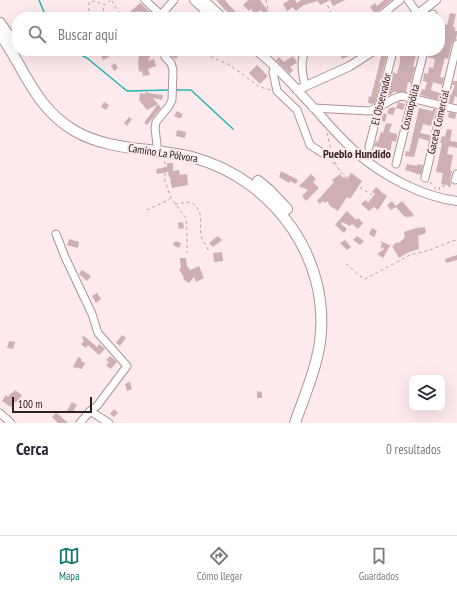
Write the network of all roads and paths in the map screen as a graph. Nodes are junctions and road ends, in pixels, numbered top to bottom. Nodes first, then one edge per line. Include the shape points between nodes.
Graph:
1 (111, 0) edge
2 (145, 0) edge
3 (174, 0) edge
4 (194, 0) edge
5 (204, 0) edge
6 (266, 0) edge
7 (325, 0) edge
8 (400, 0) edge
9 (408, 0) edge
10 (436, 0) edge
11 (104, 5) junction
12 (89, 12) edge
13 (103, 12) edge
14 (119, 12) edge
15 (156, 12) edge
16 (164, 12) edge
17 (204, 12) edge
18 (217, 12) edge
19 (269, 12) edge
20 (331, 12) edge
21 (385, 12) edge
22 (414, 12) edge
23 (420, 12) edge
24 (0, 23) edge
25 (0, 34) edge
26 (12, 41) edge
27 (457, 44) edge
28 (12, 54) edge
29 (13, 56) edge
30 (22, 56) edge
31 (210, 56) edge
32 (263, 56) edge
33 (303, 56) edge
34 (365, 56) edge
35 (392, 56) edge
36 (423, 56) edge
37 (165, 57) dead end
38 (275, 66) junction
39 (301, 88) junction
40 (277, 91) junction
41 (412, 98) junction
42 (442, 106) junction
43 (379, 107) junction
44 (313, 108) junction
45 (457, 109) edge
46 (327, 132) dead end
47 (369, 147) dead end
48 (161, 148) junction
49 (324, 154) joint
50 (396, 164) dead end
51 (340, 171) junction
52 (426, 179) joint
53 (455, 180) edge
54 (435, 188) dead end
55 (439, 191) dead end
56 (372, 195) dead end
57 (171, 198) junction
58 (457, 201) edge
59 (174, 204) junction
60 (147, 210) dead end
61 (56, 234) dead end
62 (457, 240) edge
63 (209, 252) dead end
64 (187, 253) dead end
65 (346, 264) dead end
66 (90, 411) junction
67 (0, 413) edge
68 (11, 423) edge
69 (80, 423) edge
70 (109, 423) edge
71 (295, 423) edge
72 (301, 423) edge

1 - 11 path
1 - 14 path
2 - 15 street
3 - 16 street
4 - 17 main road
5 - 18 main road
6 - 19 path
7 - 20 path
8 - 21 street
9 - 22 street
10 - 23 main road
11 - 12 path via 95,1 89,2
11 - 13 path
24 - 26 highway, Camino La Pólvora
25 - 28 highway, Camino La Pólvora
27 - 42 street, Gaceta Comercial
29 - 48 highway, Camino La Pólvora via 39,99 67,126 100,142 122,147
30 - 48 highway, Camino La Pólvora via 47,98 71,121 100,135
31 - 40 path via 228,64 260,87
32 - 38 main road
33 - 39 street
34 - 39 main road via 350,66
35 - 43 street, El Observador
36 - 41 street, Cosmopólita
37 - 48 street via 173,70 172,100 156,122 155,128
38 - 39 main road
38 - 40 street via 273,72
39 - 44 main road
40 - 49 street via 297,110 310,145
41 - 42 street
41 - 43 street via 399,97
41 - 50 street, Cosmopólita
42 - 45 street
42 - 52 street, Gaceta Comercial
43 - 44 street via 365,112
43 - 47 street, El Observador
44 - 58 main road via 344,141 369,162 417,190 437,198
46 - 51 path
48 - 57 path via 165,181
48 - 71 highway, Camino La Pólvora via 214,164 248,182 283,215 305,250 318,293 321,333 314,368
48 - 72 highway, Camino La Pólvora via 183,149 209,156 248,174 286,207 306,236 317,261 324,287 327,326 323,359
49 - 51 path
51 - 56 path
52 - 54 path
53 - 55 path via 440,186
57 - 59 path
57 - 60 path
59 - 63 path via 191,202 198,209 201,217 200,236
59 - 64 path via 186,218
61 - 66 street via 92,314 98,334 127,366 97,406
62 - 65 path via 410,256 365,279
66 - 69 street
66 - 70 street
67 - 68 street

